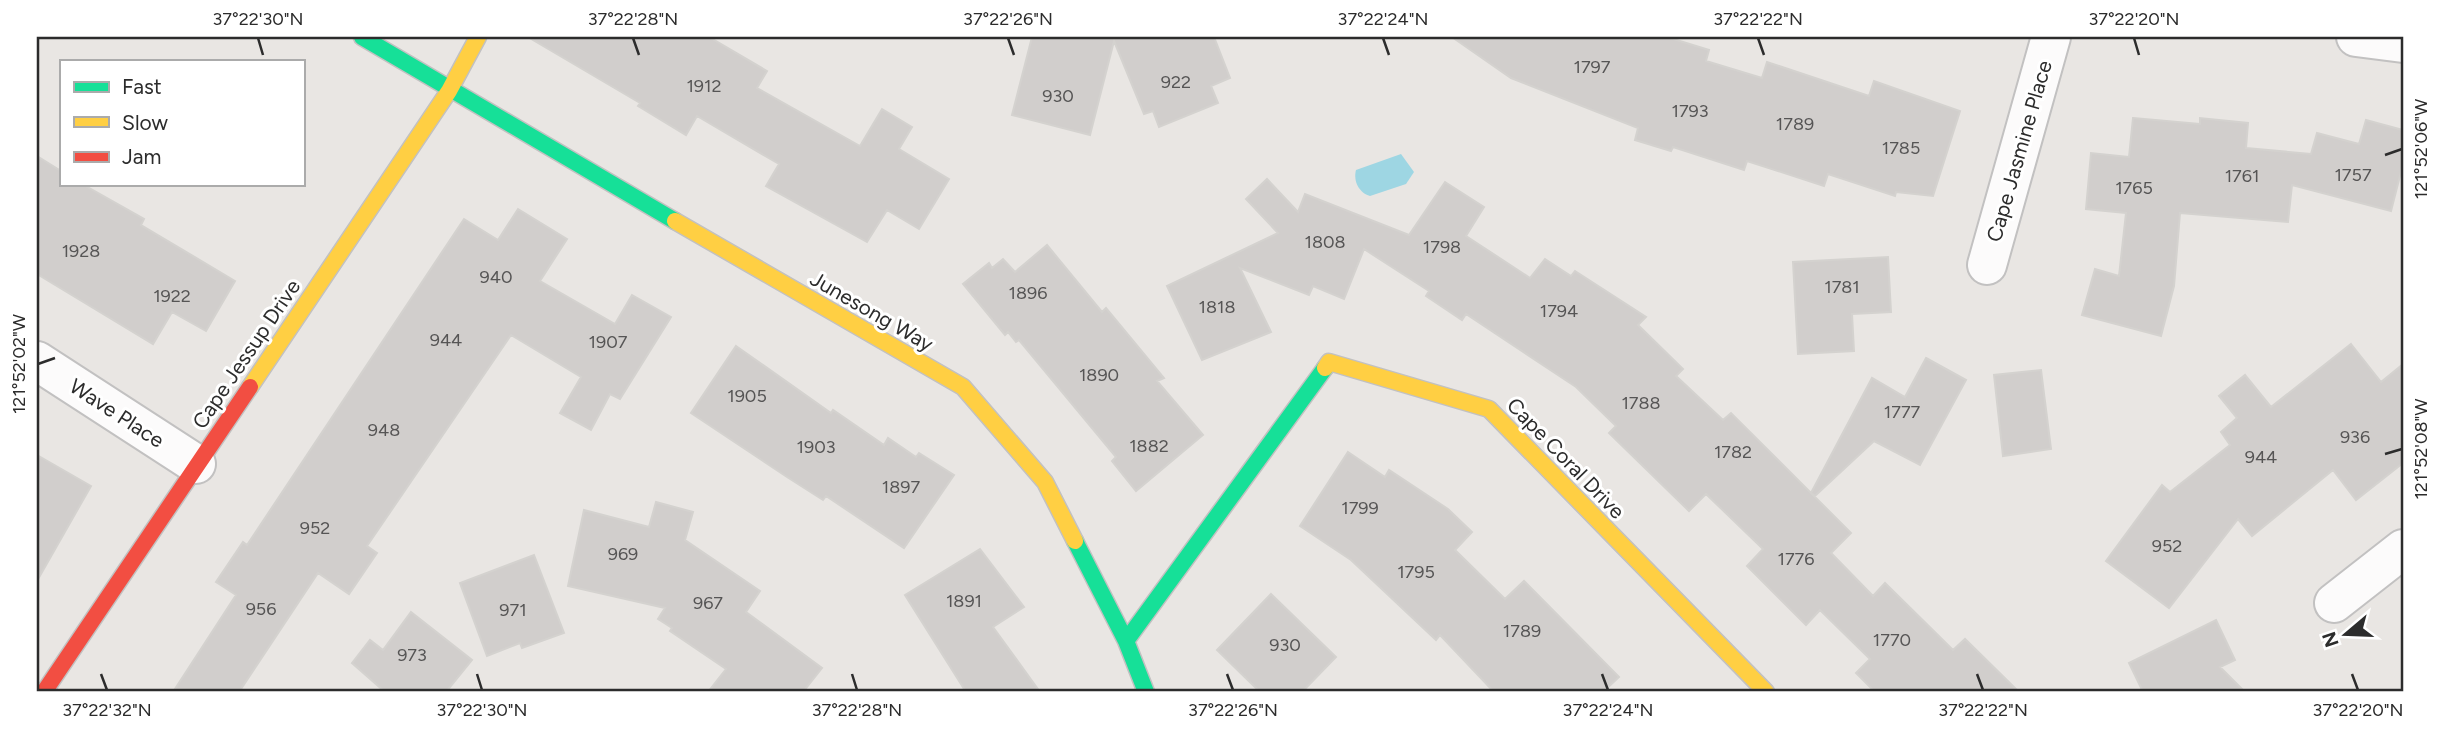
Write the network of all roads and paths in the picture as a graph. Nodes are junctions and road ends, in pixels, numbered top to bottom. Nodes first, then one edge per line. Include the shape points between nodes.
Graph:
1 (362, 37) edge
2 (478, 37) edge
3 (2051, 37) edge
4 (2356, 37) edge
5 (2403, 43) edge
6 (449, 91) junction
7 (1987, 265) dead end
8 (37, 361) edge
9 (196, 464) junction
10 (2403, 549) edge
11 (2334, 603) dead end
12 (1126, 641) junction
13 (44, 692) edge
14 (1146, 692) edge
15 (1766, 692) edge

1 - 6 street, Junesong Way
2 - 6 street, Cape Jessup Drive
3 - 7 street, Cape Jasmine Place
4 - 5 street
6 - 9 street, Cape Jessup Drive
6 - 12 street, Junesong Way via 963,387 1045,482
8 - 9 street, Wave Place
9 - 13 street, Cape Jessup Drive
10 - 11 street
12 - 14 street, Junesong Way
12 - 15 street, Cape Coral Drive via 1329,362 1489,408

